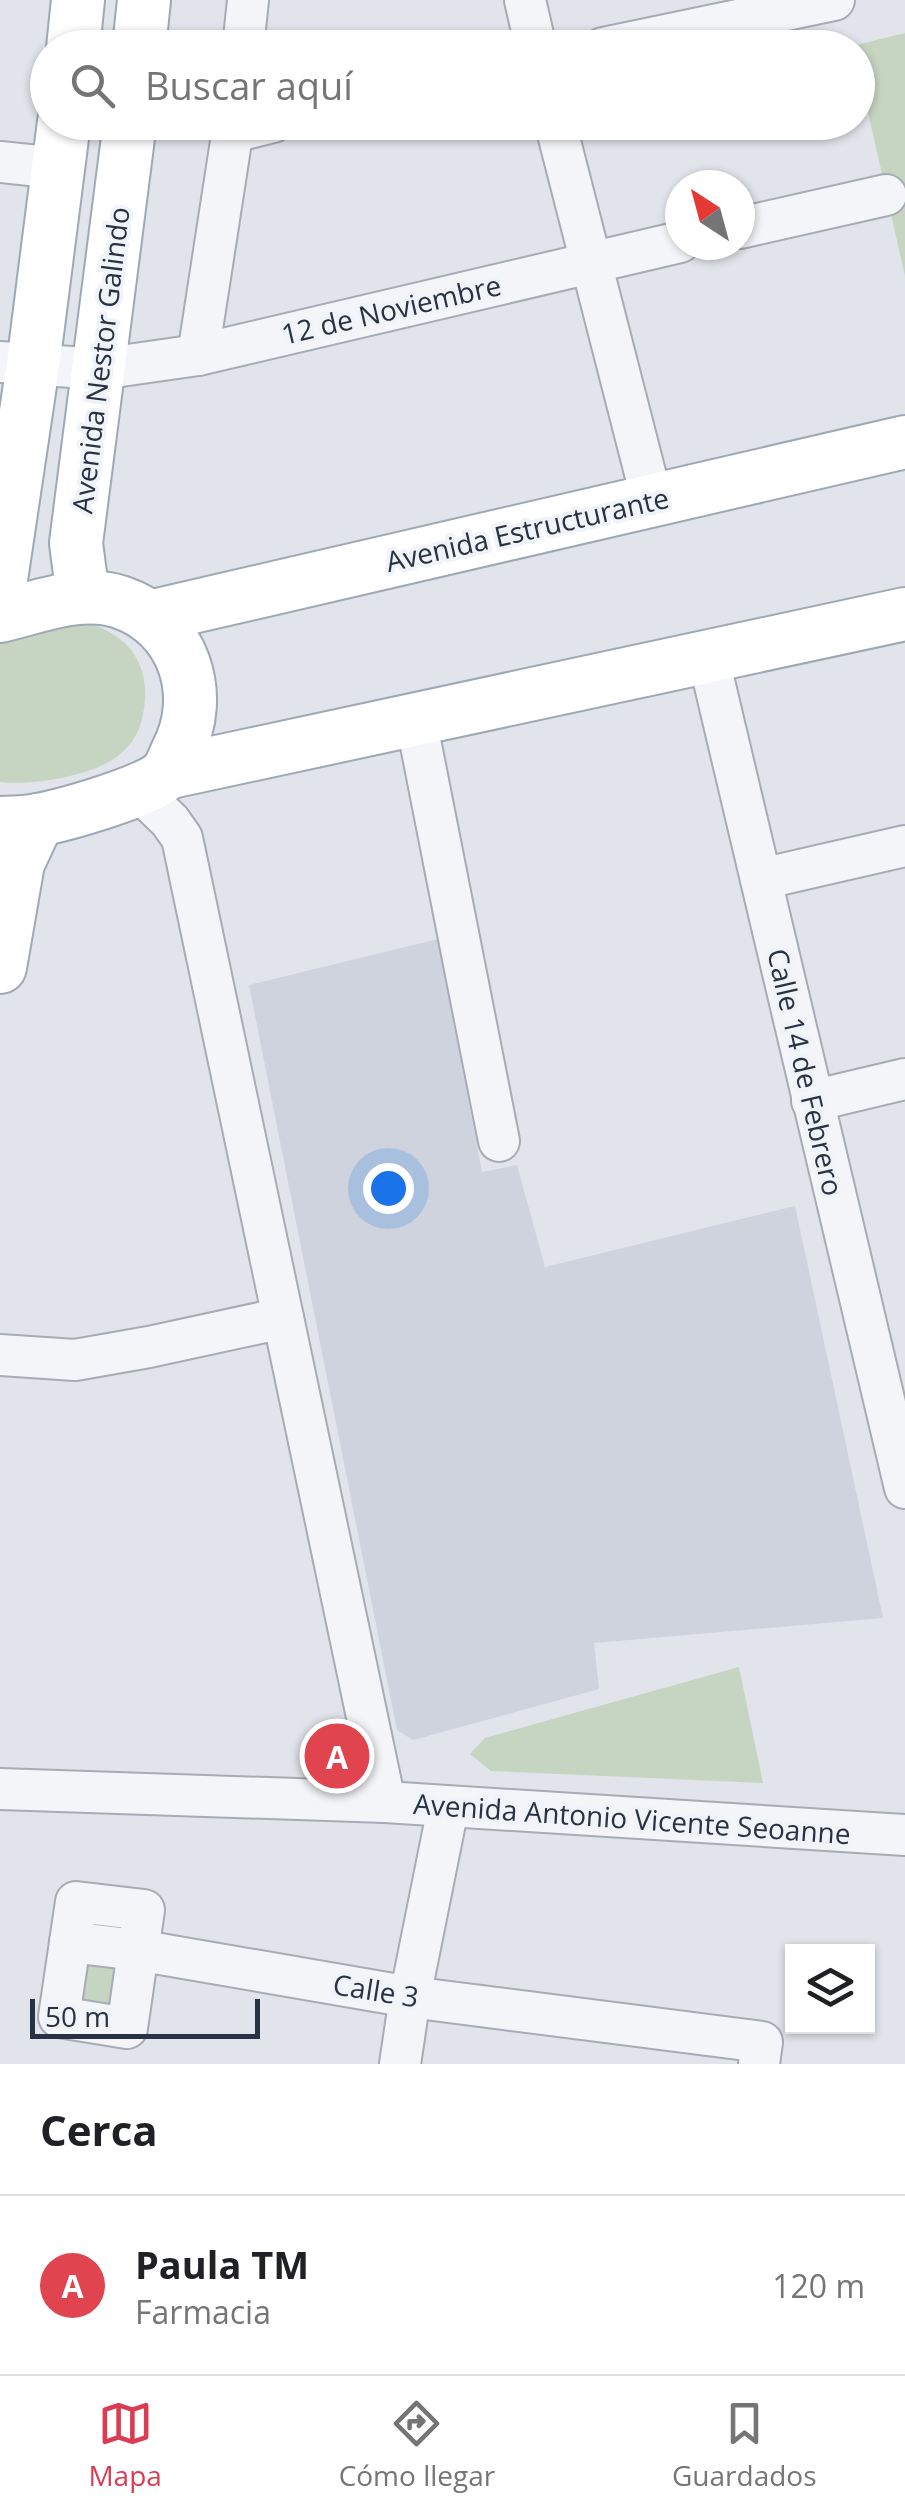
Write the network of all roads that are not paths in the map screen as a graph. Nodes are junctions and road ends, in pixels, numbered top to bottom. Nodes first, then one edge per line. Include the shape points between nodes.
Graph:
1 (78, 0) edge
2 (144, 0) edge
3 (248, 0) edge
4 (525, 0) edge
5 (834, 0) edge
6 (75, 30) edge
7 (141, 30) edge
8 (244, 30) edge
9 (532, 30) edge
10 (690, 30) edge
11 (128, 140) edge
12 (232, 140) edge
13 (560, 140) edge
14 (61, 145) edge
15 (0, 162) edge
16 (886, 195) dead end
17 (755, 225) edge
18 (665, 245) edge
19 (592, 262) junction
20 (198, 355) junction
21 (16, 364) edge
22 (100, 369) junction
23 (905, 442) edge
24 (652, 500) junction
25 (0, 586) edge
26 (82, 597) junction
27 (905, 614) edge
28 (0, 616) edge
29 (150, 616) junction
30 (708, 656) junction
31 (416, 720) junction
32 (152, 782) junction
33 (19, 822) edge
34 (905, 846) edge
35 (761, 880) junction
36 (0, 967) edge
37 (905, 1078) edge
38 (812, 1101) junction
39 (498, 1141) dead end
40 (282, 1318) junction
41 (0, 1355) edge
42 (905, 1488) edge
43 (0, 1789) edge
44 (385, 1802) junction
45 (448, 1808) junction
46 (905, 1835) edge
47 (137, 1950) junction
48 (410, 1997) junction
49 (681, 2048) edge
50 (400, 2064) edge
51 (758, 2064) edge

1 - 6 main road
2 - 7 main road
3 - 8 street
4 - 9 street
5 - 10 street
11 - 22 main road, Avenida Nestor Galindo
12 - 20 street
13 - 19 street
14 - 15 street
14 - 21 main road
16 - 17 street
18 - 19 street, 12 de Noviembre
19 - 20 street, 12 de Noviembre
19 - 24 street
20 - 22 street, 12 de Noviembre
21 - 22 street, 12 de Noviembre
21 - 25 main road
22 - 26 main road, Avenida Nestor Galindo via 76,542
23 - 24 main road, Avenida Estructurante
24 - 29 main road, Avenida Estructurante
26 - 28 main road
26 - 29 main road via 119,602
27 - 30 main road
29 - 32 main road via 174,642 188,673 192,706 184,740
30 - 31 main road
30 - 35 street, Calle 14 de Febrero
31 - 32 main road
31 - 39 street
32 - 33 main road
32 - 40 street via 182,838
33 - 36 main road
34 - 35 street
35 - 38 street, Calle 14 de Febrero
37 - 38 street
38 - 42 street, Calle 14 de Febrero
40 - 41 street via 75,1360
40 - 44 street
43 - 44 street, Avenida Antonio Vicente Seoanne
44 - 45 street, Avenida Antonio Vicente Seoanne
45 - 46 street, Avenida Antonio Vicente Seoanne
45 - 48 street
47 - 47 street via 144,1910 76,1902 59,2018 127,2028
47 - 48 street, Calle 3
48 - 49 street, Calle 3
48 - 50 street
49 - 51 street, Calle 3 via 762,2042

